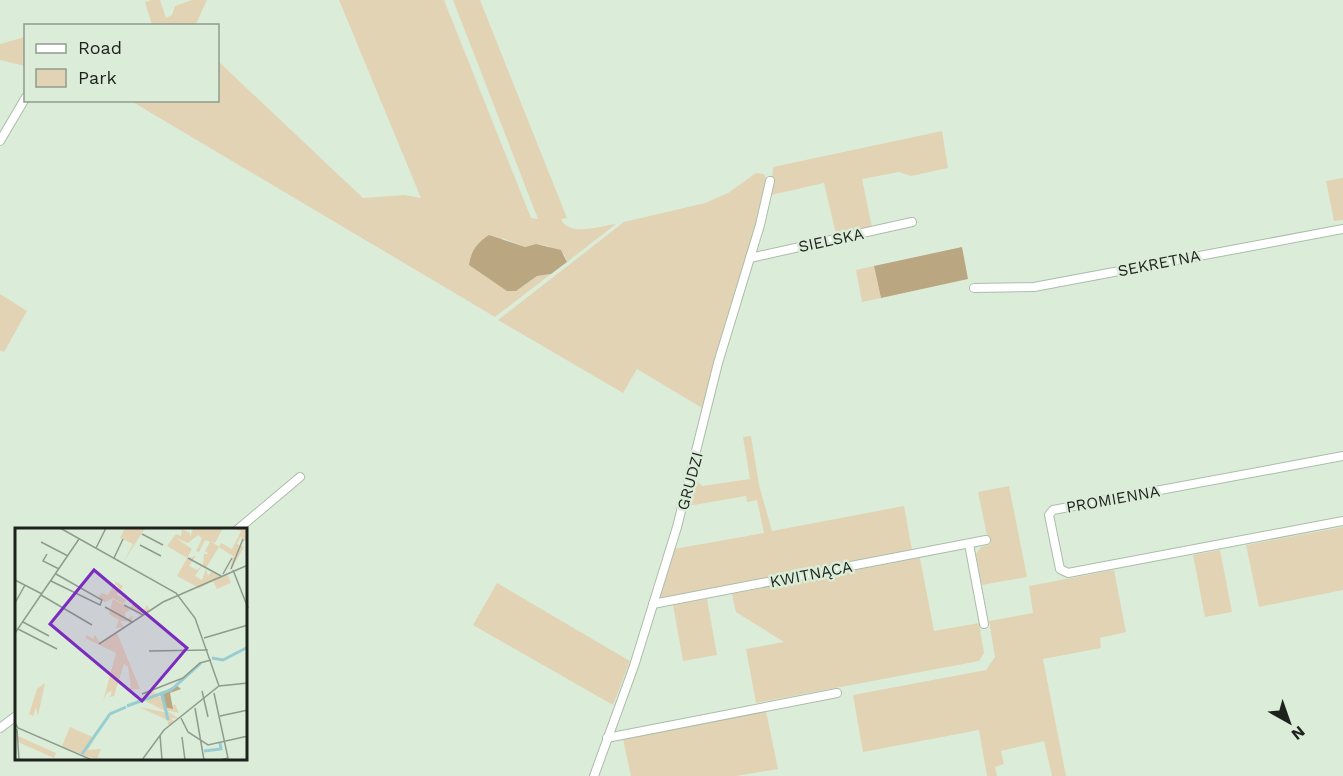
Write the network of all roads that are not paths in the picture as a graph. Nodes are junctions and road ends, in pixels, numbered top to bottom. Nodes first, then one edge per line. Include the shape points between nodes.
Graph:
1 (24, 100) edge
2 (0, 141) edge
3 (770, 181) dead end
4 (912, 222) dead end
5 (1343, 229) edge
6 (750, 258) junction
7 (974, 288) dead end
8 (1343, 456) edge
9 (300, 477) dead end
10 (1343, 521) edge
11 (239, 528) edge
12 (986, 540) dead end
13 (969, 544) junction
14 (652, 604) junction
15 (984, 624) dead end
16 (837, 693) dead end
17 (15, 717) edge
18 (0, 728) edge
19 (607, 738) junction
20 (594, 776) edge

1 - 2 street
3 - 6 street, GRUDZI
4 - 6 street, SIELSKA
5 - 7 street, SEKRETNA via 1034,287
6 - 14 street, GRUDZI via 718,363 682,512
8 - 10 street, PROMIENNA via 1053,510 1049,515 1060,569 1068,573
9 - 11 street
12 - 13 street, KWITNĄCA
13 - 14 street, KWITNĄCA
13 - 15 street
14 - 19 street, GRUDZI
16 - 19 street
17 - 18 street
19 - 20 street, GRUDZI

